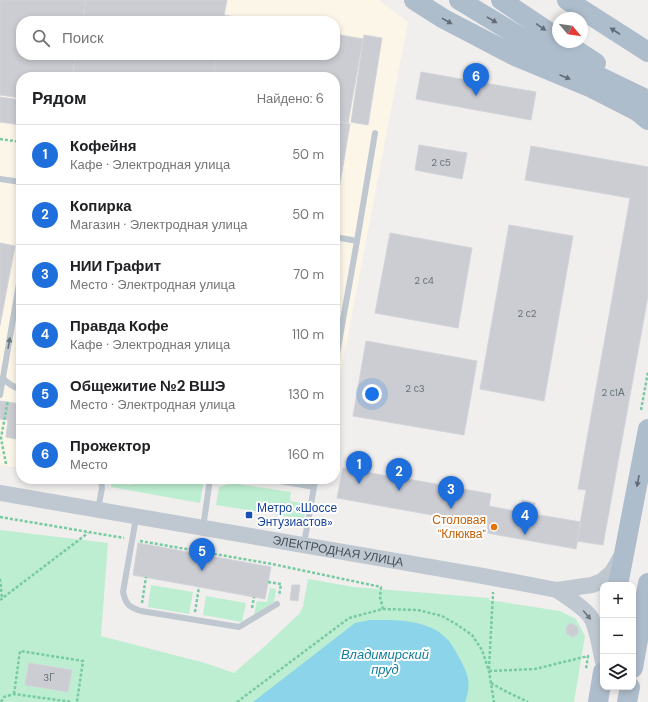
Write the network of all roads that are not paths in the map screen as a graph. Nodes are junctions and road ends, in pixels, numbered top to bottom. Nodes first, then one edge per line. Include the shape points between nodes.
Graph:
1 (414, 0) edge
2 (459, 0) edge
3 (501, 0) edge
4 (567, 0) edge
5 (552, 34) edge
6 (573, 48) edge
7 (648, 52) edge
8 (648, 99) edge
9 (648, 120) edge
10 (375, 133) dead end
11 (0, 179) edge
12 (16, 181) edge
13 (340, 238) edge
14 (357, 241) junction
15 (16, 301) edge
16 (340, 337) edge
17 (3, 378) junction
18 (16, 388) edge
19 (0, 395) edge
20 (648, 429) edge
21 (102, 484) edge
22 (209, 484) edge
23 (297, 484) edge
24 (315, 484) edge
25 (314, 487) junction
26 (0, 493) edge
27 (98, 510) junction
28 (136, 516) junction
29 (203, 528) junction
30 (304, 545) junction
31 (624, 551) junction
32 (619, 582) edge
33 (648, 583) edge
34 (557, 590) junction
35 (278, 604) road end
36 (601, 654) edge
37 (635, 654) edge
38 (594, 672) edge
39 (629, 690) edge
40 (598, 702) edge
41 (627, 702) edge

1 -> 9 main road via 444,19 515,56 592,88
2 -> 8 main road via 532,44
3 -> 5 main road
7 -> 4 main road
6 - 8 main road
10 - 14 lane
11 - 12 lane
13 - 14 lane
14 - 16 lane
17 -> 15 lane
17 - 18 lane
17 - 19 lane
20 -> 31 main road
21 - 27 lane
22 - 29 lane
23 - 25 lane
24 - 25 lane
25 - 30 lane
26 - 27 street, ЭЛЕКТРОДНАЯ УЛИЦА
27 - 28 street, ЭЛЕКТРОДНАЯ УЛИЦА
28 - 29 street, ЭЛЕКТРОДНАЯ УЛИЦА
28 - 35 lane via 123,592 128,605 141,611 239,627
29 - 30 street, ЭЛЕКТРОДНАЯ УЛИЦА
30 - 34 street, ЭЛЕКТРОДНАЯ УЛИЦА
31 - 32 main road
31 - 34 street, ЭЛЕКТРОДНАЯ УЛИЦА via 612,572 602,581
33 - 37 main road
34 -> 36 street, ЭЛЕКТРОДНАЯ УЛИЦА via 590,616
38 - 40 main road
39 - 41 main road

